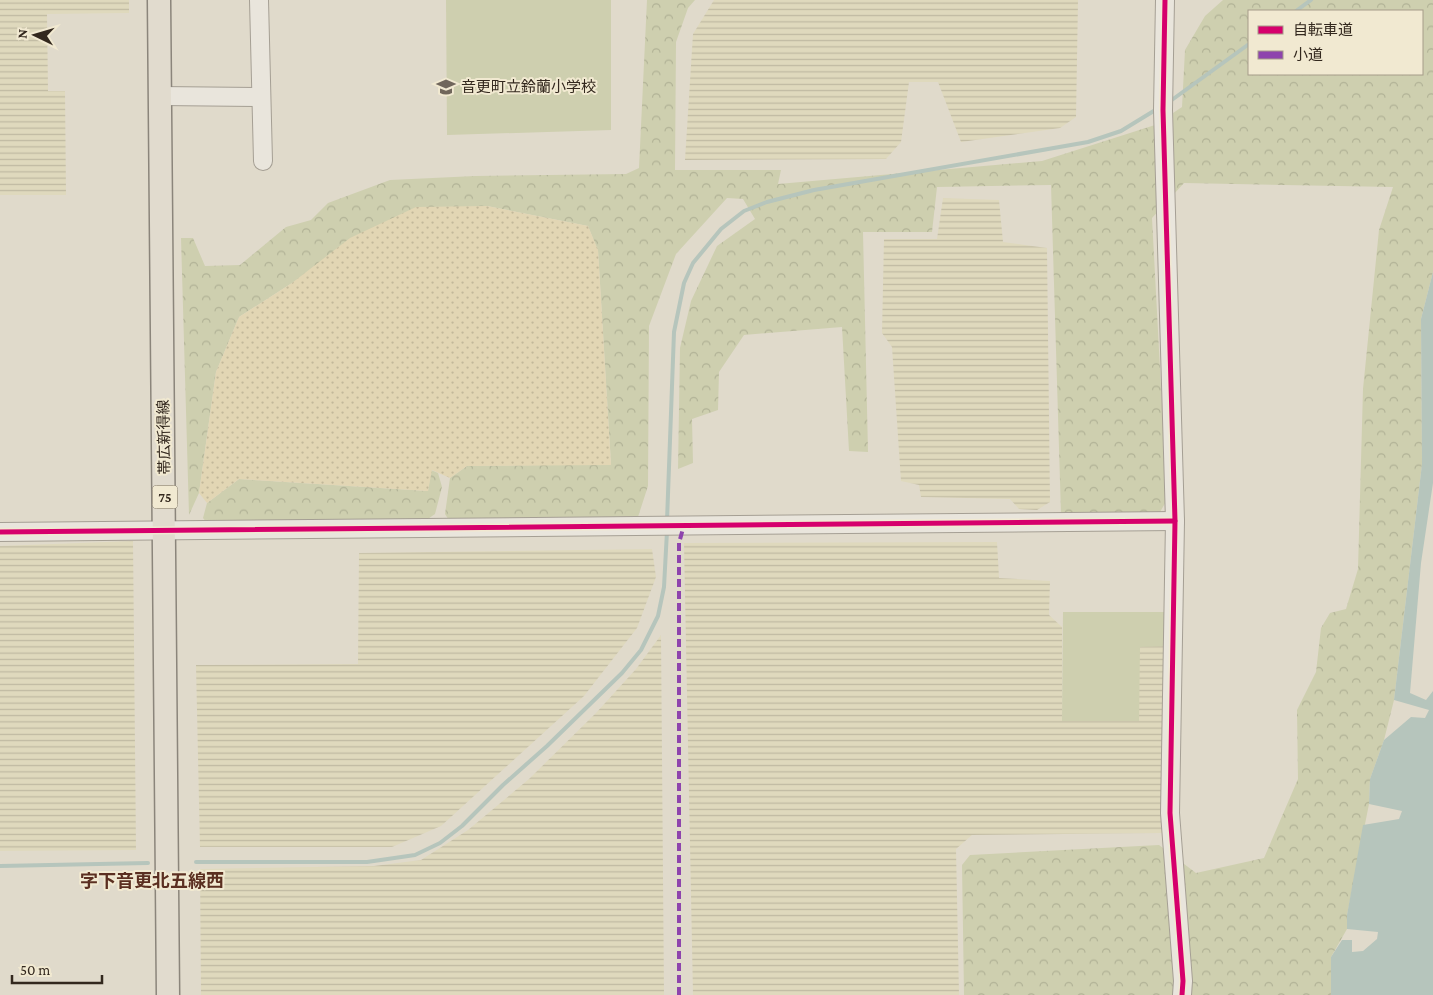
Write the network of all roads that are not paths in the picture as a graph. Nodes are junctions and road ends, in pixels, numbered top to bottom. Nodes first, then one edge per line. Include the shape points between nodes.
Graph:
1 (159, 0) edge
2 (260, 0) edge
3 (1165, 0) edge
4 (160, 96) junction
5 (261, 97) junction
6 (263, 161) dead end
7 (1174, 521) junction
8 (165, 530) junction
9 (0, 532) edge
10 (168, 995) edge
11 (1182, 995) edge

1 - 4 main road, 帯広新得線 / 75
2 - 5 street
3 - 7 street via 1163,110
4 - 5 street
4 - 8 main road, 帯広新得線 / 75
5 - 6 street
7 - 8 street
7 - 11 street via 1170,813
8 - 9 street
8 - 10 main road, 帯広新得線 / 75

